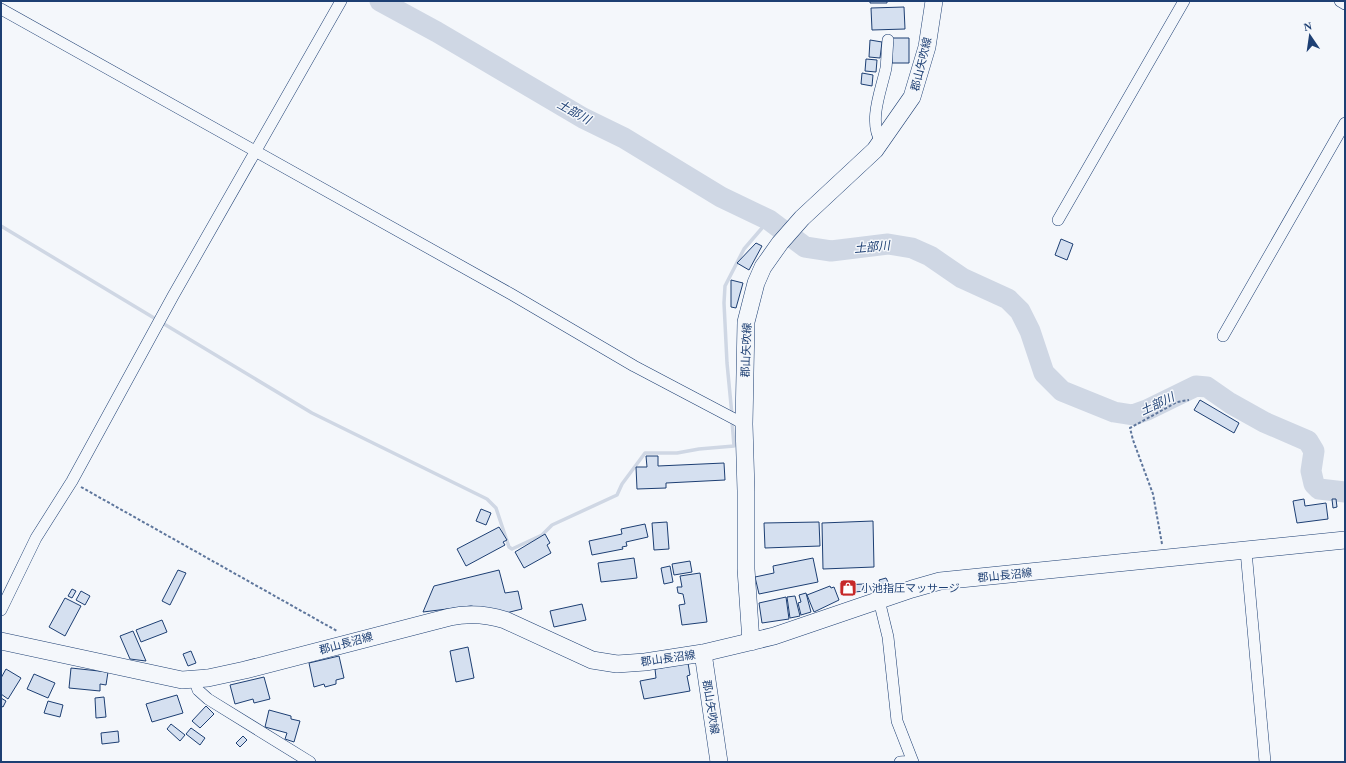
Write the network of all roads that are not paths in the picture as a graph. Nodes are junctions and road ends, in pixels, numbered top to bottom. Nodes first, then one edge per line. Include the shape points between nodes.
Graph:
1 (341, 1) edge
2 (934, 1) edge
3 (1184, 1) edge
4 (1340, 1) edge
5 (1345, 4) edge
6 (1, 9) edge
7 (888, 40) dead end
8 (1345, 123) edge
9 (881, 142) junction
10 (255, 151) junction
11 (1058, 220) dead end
12 (1223, 336) dead end
13 (744, 424) junction
14 (1345, 540) edge
15 (1246, 551) junction
16 (879, 600) junction
17 (1, 610) edge
18 (1, 641) edge
19 (751, 642) junction
20 (703, 653) junction
21 (194, 679) junction
22 (912, 761) edge
23 (310, 762) edge
24 (720, 762) edge
25 (900, 762) edge
26 (1265, 762) edge

1 - 10 street
2 - 9 main road, 郡山矢吹線 via 927,47 912,97
3 - 11 street
4 - 5 street
6 - 10 street
7 - 9 street via 886,66 876,112 876,131
8 - 12 street
9 - 13 main road, 郡山矢吹線 via 802,218 763,266 746,322
10 - 13 street via 634,366
10 - 17 street via 72,481 36,538
13 - 19 main road, 郡山矢吹線 via 746,570
14 - 15 main road, 郡山長沼線
15 - 16 main road, 郡山長沼線 via 940,581
15 - 26 street
16 - 19 main road, 郡山長沼線
16 - 22 street via 888,637 897,721
18 - 21 main road, 郡山長沼線 via 182,680
19 - 20 main road, 郡山長沼線
20 - 21 main road, 郡山長沼線 via 645,662 603,663 582,657 505,620 474,614 450,617 245,670
20 - 24 main road, 郡山矢吹線
21 - 23 street via 198,690 208,699
22 - 25 street

